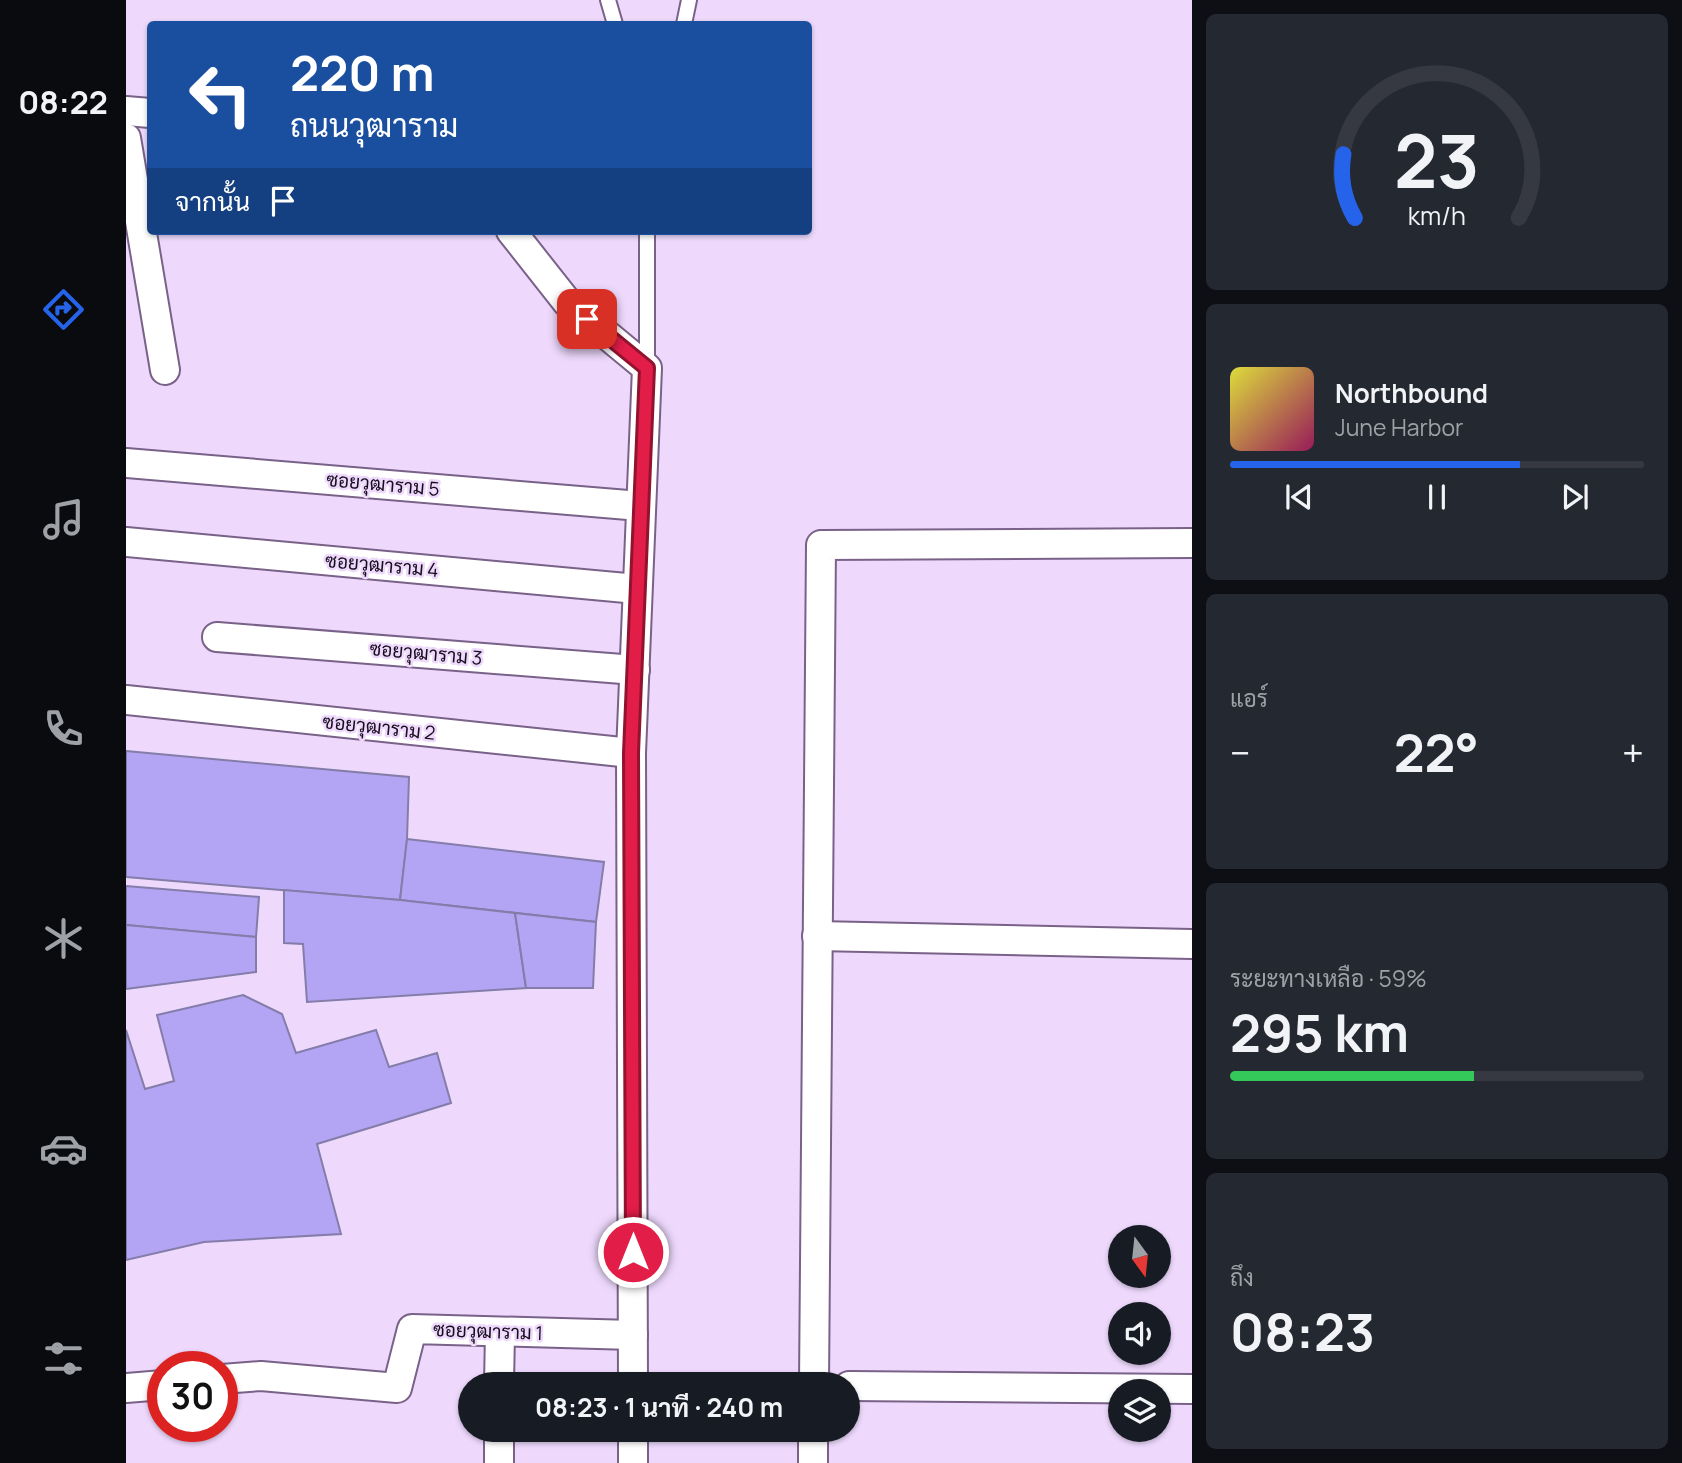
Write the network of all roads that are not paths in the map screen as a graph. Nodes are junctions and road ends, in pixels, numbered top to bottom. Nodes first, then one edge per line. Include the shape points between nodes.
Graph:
1 (608, 0) edge
2 (689, 0) edge
3 (614, 21) edge
4 (685, 21) edge
5 (126, 111) edge
6 (147, 113) edge
7 (126, 138) edge
8 (514, 235) edge
9 (647, 235) edge
10 (647, 368) junction
11 (165, 370) dead end
12 (126, 463) edge
13 (640, 506) junction
14 (126, 542) edge
15 (1192, 543) edge
16 (638, 589) junction
17 (217, 637) dead end
18 (635, 670) junction
19 (126, 700) edge
20 (631, 753) junction
21 (817, 936) junction
22 (1192, 944) edge
23 (500, 1332) junction
24 (633, 1335) junction
25 (499, 1372) edge
26 (633, 1372) edge
27 (814, 1372) edge
28 (238, 1378) edge
29 (147, 1386) edge
30 (860, 1386) edge
31 (126, 1388) edge
32 (1192, 1389) edge
33 (499, 1442) edge
34 (633, 1442) edge
35 (813, 1442) edge
36 (499, 1463) edge
37 (633, 1463) edge
38 (813, 1463) edge

1 - 3 lane
2 - 4 lane
5 - 6 street
7 - 11 street
8 - 10 street via 567,302
9 - 10 lane
10 - 13 street
12 - 13 street, ซอยวุฒาราม 5
13 - 16 street
14 - 16 street, ซอยวุฒาราม 4
15 - 21 street via 821,545
16 - 18 street
17 - 18 street, ซอยวุฒาราม 3
18 - 20 street
19 - 20 street, ซอยวุฒาราม 2
20 - 24 street
21 - 22 street
21 - 27 street
23 - 24 street, ซอยวุฒาราม 1
23 - 25 street
23 - 28 street, ซอยวุฒาราม 1 via 412,1329 397,1388
24 - 26 street
29 - 31 street
30 - 32 street
33 - 36 street
34 - 37 street
35 - 38 street

